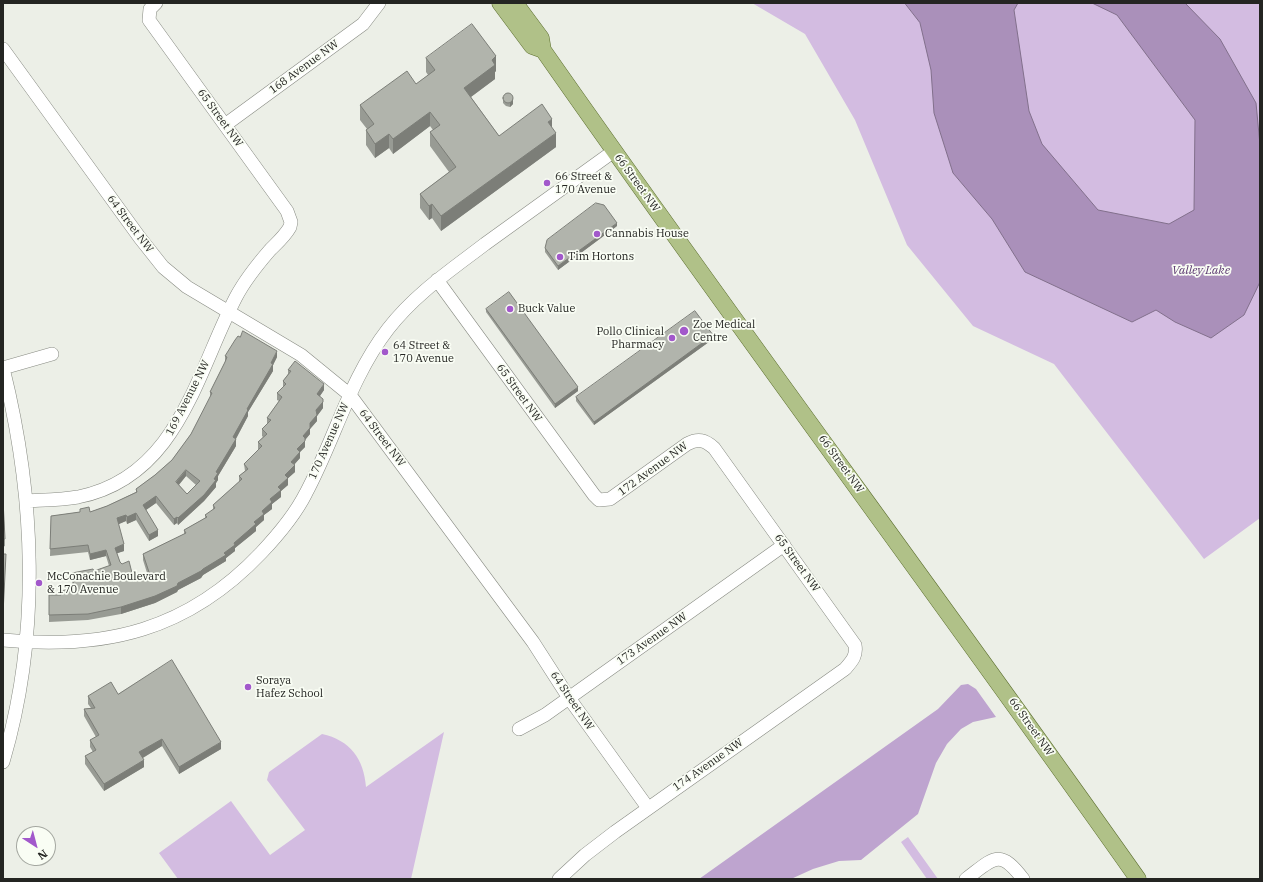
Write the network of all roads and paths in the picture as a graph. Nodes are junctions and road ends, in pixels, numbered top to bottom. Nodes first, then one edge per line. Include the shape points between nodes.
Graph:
1 (156, 3) edge
2 (379, 3) edge
3 (500, 3) edge
4 (516, 3) edge
5 (543, 50) junction
6 (4, 52) edge
7 (225, 125) junction
8 (614, 151) junction
9 (291, 222) joint
10 (437, 280) junction
11 (229, 312) junction
12 (52, 354) dead end
13 (3, 368) edge
14 (350, 395) junction
15 (702, 440) joint
16 (26, 501) junction
17 (605, 501) joint
18 (784, 545) junction
19 (3, 640) edge
20 (26, 642) junction
21 (856, 653) joint
22 (569, 698) junction
23 (518, 729) dead end
24 (3, 762) edge
25 (648, 808) junction
26 (559, 879) edge
27 (966, 879) edge
28 (1023, 879) edge
29 (1138, 879) edge

1 - 7 street, 65 Street NW via 148,14 151,24
2 - 7 street, 168 Avenue NW via 363,24
3 - 5 main road, 66 Street NW via 532,46
4 - 5 main road, 66 Street NW via 541,38
5 - 8 main road, 66 Street NW
6 - 11 street, 64 Street NW via 163,267 187,287
7 - 9 street, 65 Street NW via 287,210
8 - 10 street, 170 Avenue NW
8 - 29 main road, 66 Street NW via 1002,686
9 - 11 street, 169 Avenue NW via 287,232 251,274
10 - 14 street, 170 Avenue NW via 419,295 388,329 366,363
10 - 17 street, 65 Street NW via 594,495
11 - 14 street, 64 Street NW via 301,355
11 - 16 street, 169 Avenue NW via 176,426 150,459 113,485 94,492 62,499
12 - 13 street
13 - 16 street via 19,439
14 - 20 street, 170 Avenue NW via 306,494 281,530 234,579 193,608 144,629 111,638 77,643
14 - 22 street, 64 Street NW via 533,642
15 - 17 street, 172 Avenue NW via 687,444 616,496
15 - 18 street, 65 Street NW via 714,448
16 - 20 street via 29,582
18 - 21 street, 65 Street NW via 850,637
18 - 22 street, 173 Avenue NW
19 - 20 street, 170 Avenue NW
20 - 24 street via 20,688
21 - 25 street, 174 Avenue NW via 845,669
22 - 23 street, 173 Avenue NW via 545,715
22 - 25 street, 64 Street NW
25 - 26 street, 174 Avenue NW via 585,855
27 - 28 street via 991,860 1000,858 1012,864

